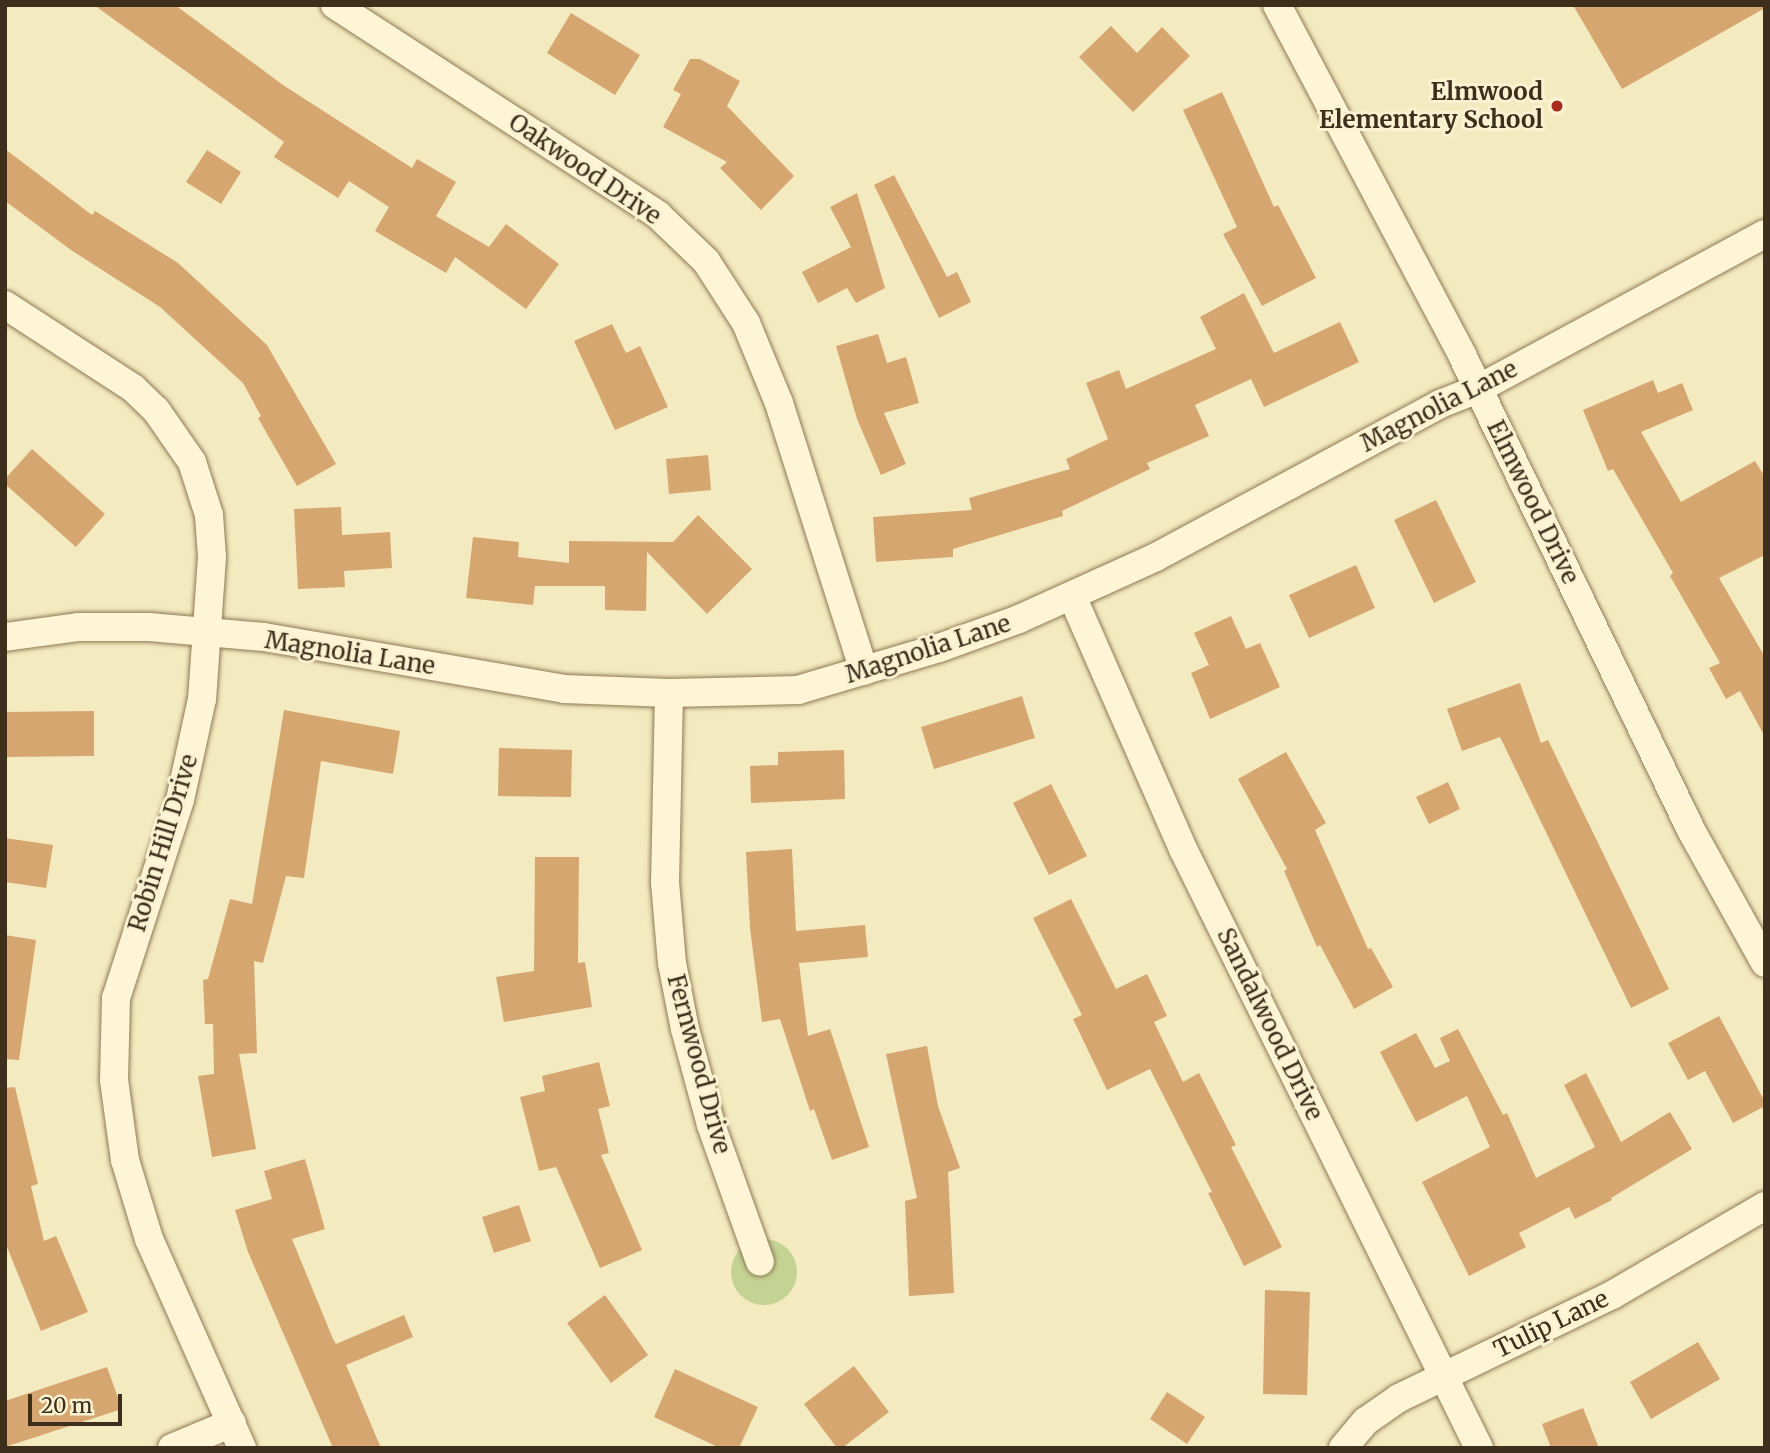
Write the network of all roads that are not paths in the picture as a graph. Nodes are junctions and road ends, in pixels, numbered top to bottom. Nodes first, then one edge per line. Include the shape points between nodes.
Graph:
1 (335, 5) edge
2 (1277, 5) edge
3 (1765, 234) edge
4 (5, 305) edge
5 (1478, 389) junction
6 (1072, 596) junction
7 (207, 632) junction
8 (5, 637) edge
9 (864, 671) junction
10 (669, 693) junction
11 (1765, 963) edge
12 (1765, 1206) edge
13 (760, 1262) dead end
14 (1446, 1375) junction
15 (237, 1435) edge
16 (172, 1448) edge
17 (1343, 1448) edge
18 (1479, 1448) edge

1 - 9 street, Oakwood Drive via 658,215 706,261 746,323 779,403
2 - 5 street, Elmwood Drive
3 - 5 street, Magnolia Lane
4 - 7 street, Robin Hill Drive via 133,388 186,451 209,515 212,557
5 - 6 street, Magnolia Lane via 1440,404 1156,557
5 - 11 street, Elmwood Drive via 1680,808
6 - 9 street, Magnolia Lane via 939,648
6 - 14 street, Sandalwood Drive via 1183,849
7 - 8 street, Magnolia Lane via 79,627
7 - 10 street, Magnolia Lane via 564,689
7 - 15 street, Robin Hill Drive via 194,741 180,800 125,963 113,1038 125,1160 149,1239
9 - 10 street, Magnolia Lane via 798,690
10 - 13 street, Fernwood Drive via 665,882 672,963 711,1125
12 - 14 street, Tulip Lane via 1612,1295
14 - 17 street, Tulip Lane via 1399,1398 1366,1422
14 - 18 street, Sandalwood Drive
15 - 16 street

